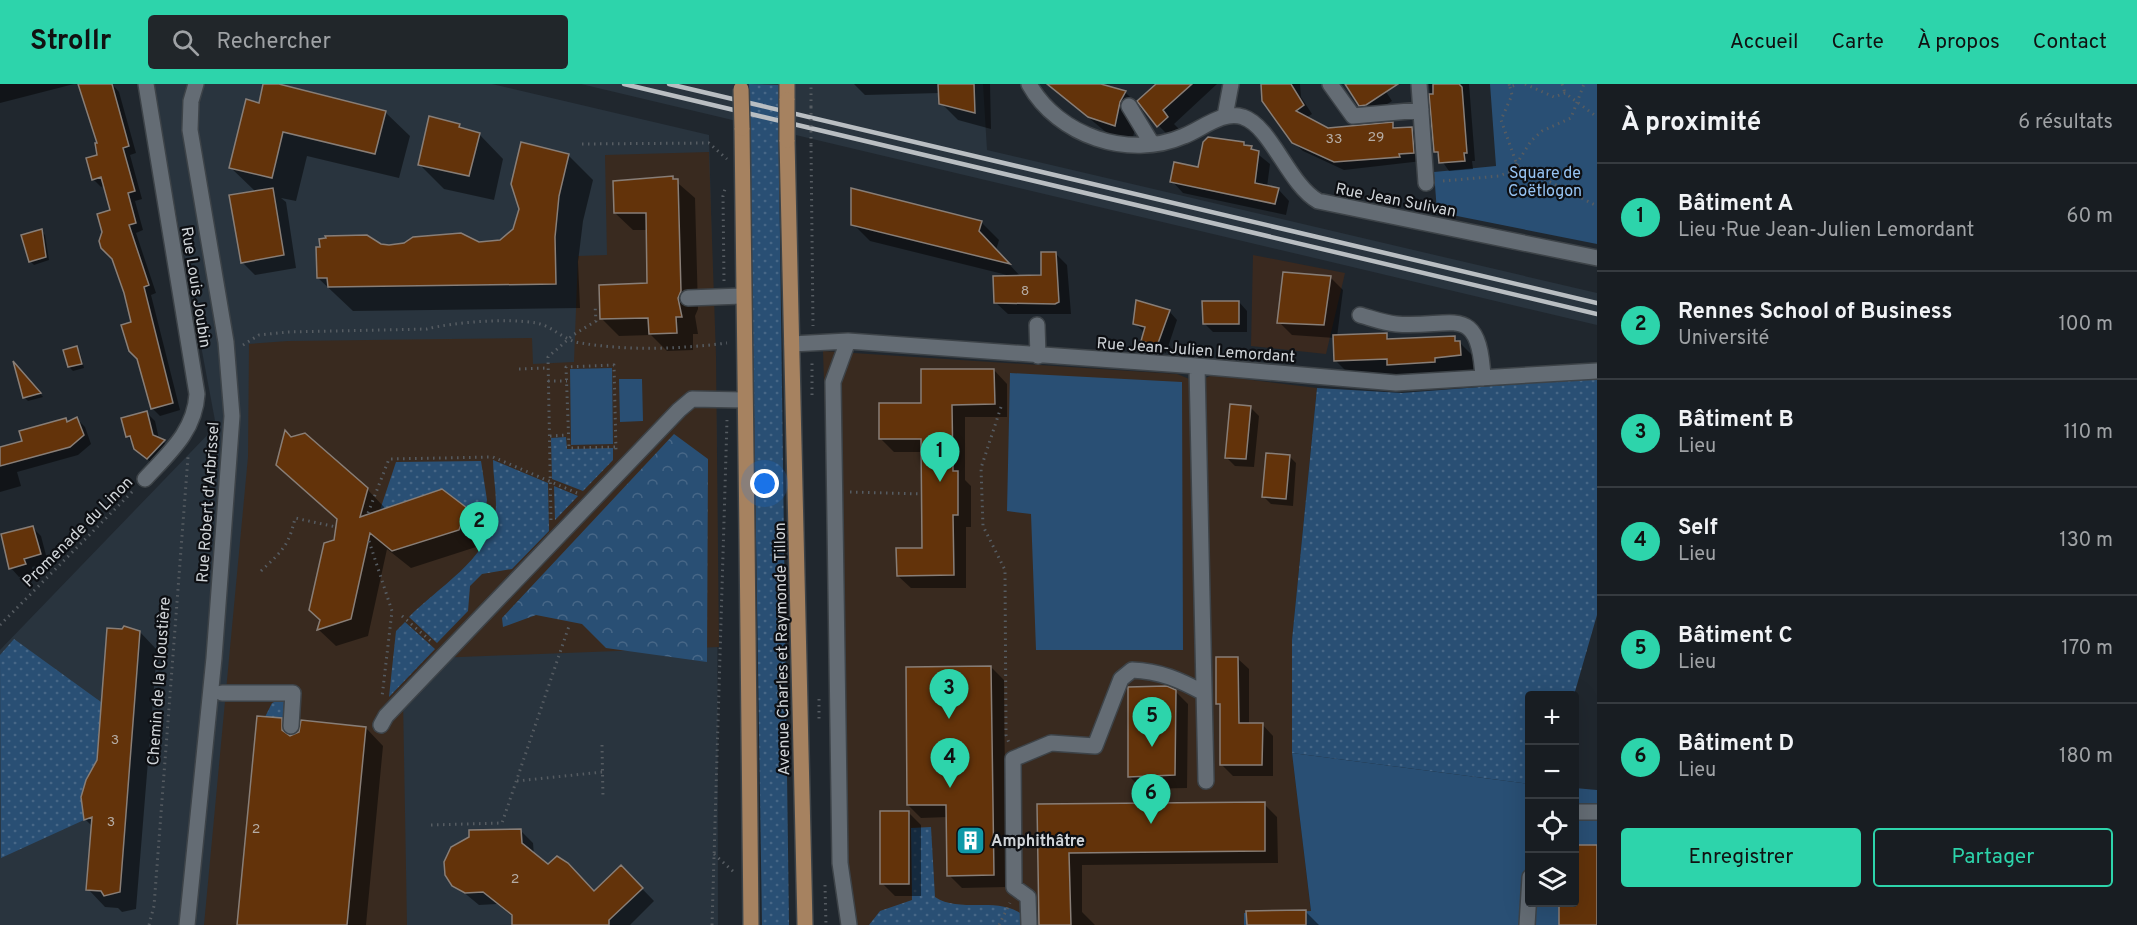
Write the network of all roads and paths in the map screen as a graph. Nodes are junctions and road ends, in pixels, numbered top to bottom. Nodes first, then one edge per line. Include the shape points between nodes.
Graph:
1 (146, 84) edge
2 (196, 84) edge
3 (787, 84) edge
4 (811, 84) edge
5 (1029, 84) edge
6 (1231, 84) edge
7 (1330, 84) edge
8 (1419, 84) edge
9 (1518, 84) edge
10 (1525, 84) edge
11 (1562, 84) edge
12 (1584, 84) edge
13 (1510, 85) edge
14 (741, 87) edge
15 (1564, 93) junction
16 (1577, 103) junction
17 (1129, 106) dead end
18 (1420, 110) junction
19 (1225, 116) junction
20 (1597, 117) edge
21 (582, 144) dead end
22 (1152, 144) junction
23 (739, 163) junction
24 (1517, 165) junction
25 (1426, 183) joint
26 (727, 186) dead end
27 (1597, 206) edge
28 (1597, 258) edge
29 (742, 296) junction
30 (725, 297) junction
31 (688, 298) dead end
32 (595, 305) dead end
33 (1360, 315) dead end
34 (1037, 326) dead end
35 (726, 331) dead end
36 (568, 340) junction
37 (742, 340) junction
38 (813, 341) junction
39 (848, 341) junction
40 (226, 342) junction
41 (726, 343) junction
42 (792, 344) junction
43 (726, 354) dead end
44 (1031, 356) junction
45 (1197, 366) junction
46 (548, 368) junction
47 (519, 369) dead end
48 (1597, 371) edge
49 (1483, 378) junction
50 (548, 381) junction
51 (567, 381) junction
52 (728, 398) junction
53 (812, 398) dead end
54 (744, 400) junction
55 (1001, 407) dead end
56 (568, 435) junction
57 (550, 436) junction
58 (180, 441) junction
59 (615, 447) junction
60 (617, 477) junction
61 (145, 479) joint
62 (550, 482) junction
63 (835, 492) junction
64 (921, 494) dead end
65 (594, 500) junction
66 (368, 513) dead end
67 (336, 527) dead end
68 (369, 541) dead end
69 (551, 542) junction
70 (261, 572) dead end
71 (402, 616) dead end
72 (0, 625) edge
73 (569, 626) dead end
74 (445, 655) junction
75 (818, 691) dead end
76 (222, 693) dead end
77 (1204, 693) junction
78 (381, 725) joint
79 (291, 726) dead end
80 (819, 726) dead end
81 (603, 745) dead end
82 (1013, 759) junction
83 (603, 772) junction
84 (517, 781) junction
85 (1206, 781) dead end
86 (603, 798) dead end
87 (1579, 812) edge
88 (1597, 812) edge
89 (430, 825) dead end
90 (824, 878) dead end
91 (1014, 887) junction
92 (1528, 907) edge
93 (149, 925) edge
94 (187, 925) edge
95 (712, 925) edge
96 (751, 925) edge
97 (806, 925) edge
98 (826, 925) edge
99 (849, 925) edge
100 (999, 925) edge
101 (1029, 925) edge
102 (1527, 925) edge

1 - 58 street, Rue Louis Joubin via 196,394 192,421
2 - 40 street, Rue Robert d'Arbrissel via 190,130
3 - 42 main road, Avenue Charles et Raymonde Tillon, bridge
4 - 38 path, bridge
5 - 22 street via 1055,116 1084,133 1116,144
6 - 19 street
7 - 18 street via 1353,116
8 - 18 street
9 - 13 path
10 - 15 path via 1554,97
11 - 15 path
12 - 16 path
13 - 24 path via 1512,95 1501,120
14 - 23 main road, Avenue Charles et Raymonde Tillon, bridge
15 - 16 path
16 - 20 path
16 - 24 path via 1571,118 1542,131 1531,141
17 - 22 street
18 - 25 street
19 - 22 street via 1183,137
19 - 28 street, Rue Jean Sulivan via 1241,116 1257,126 1303,189 1318,201
21 - 23 path via 709,143
23 - 29 main road, Avenue Charles et Raymonde Tillon
24 - 25 path via 1499,176
24 - 27 path
26 - 30 path via 723,196
29 - 30 street
29 - 37 main road, Avenue Charles et Raymonde Tillon
30 - 31 street
32 - 36 path via 596,321
33 - 49 street via 1396,324 1451,322 1467,326 1478,338
34 - 44 street
35 - 41 path
36 - 40 path via 537,323 522,322 288,332 259,334 244,345
36 - 41 path via 620,347
36 - 46 path via 548,357
37 - 41 path
37 - 54 main road, Avenue Charles et Raymonde Tillon
38 - 39 street, Rue Jean-Julien Lemordant
38 - 42 street, Rue Jean-Julien Lemordant
38 - 53 path
39 - 44 street, Rue Jean-Julien Lemordant
39 - 63 street via 832,382
40 - 94 street, Rue Robert d'Arbrissel via 231,427 215,646
41 - 43 path
42 - 97 main road, Avenue Charles et Raymonde Tillon
44 - 45 street, Rue Jean-Julien Lemordant
45 - 49 street, Rue Jean-Julien Lemordant via 1396,383
45 - 77 street
46 - 47 path
46 - 50 path
48 - 49 street, Rue Jean-Julien Lemordant
50 - 51 path
50 - 57 path
51 - 56 path
51 - 59 path via 566,368 614,365
52 - 54 street
52 - 60 street via 692,399
52 - 95 path
54 - 96 main road, Avenue Charles et Raymonde Tillon
55 - 82 path via 981,468 983,526 1005,570 1006,735
56 - 57 path
56 - 59 path via 569,447
57 - 62 path
58 - 61 street, Rue Louis Joubin
58 - 93 path, Chemin de la Cloustière via 188,448 154,906
59 - 60 path
60 - 65 street
61 - 72 path, Promenade du Linon
62 - 65 path
62 - 66 path via 494,457 389,459
62 - 69 path
63 - 64 path
63 - 99 street via 840,863
65 - 69 street
67 - 70 path via 295,518 284,550
68 - 78 path via 392,611
69 - 74 street
71 - 74 path
73 - 84 path
74 - 78 street
75 - 80 path
76 - 79 street via 292,693
77 - 82 street via 1174,677 1132,670 1121,679 1095,746 1051,743
77 - 85 street
81 - 83 path
82 - 91 street
83 - 84 path
83 - 86 path
84 - 89 path via 502,823
87 - 88 street
90 - 98 path
91 - 100 path via 1008,911
91 - 101 street via 1029,897
92 - 102 street

